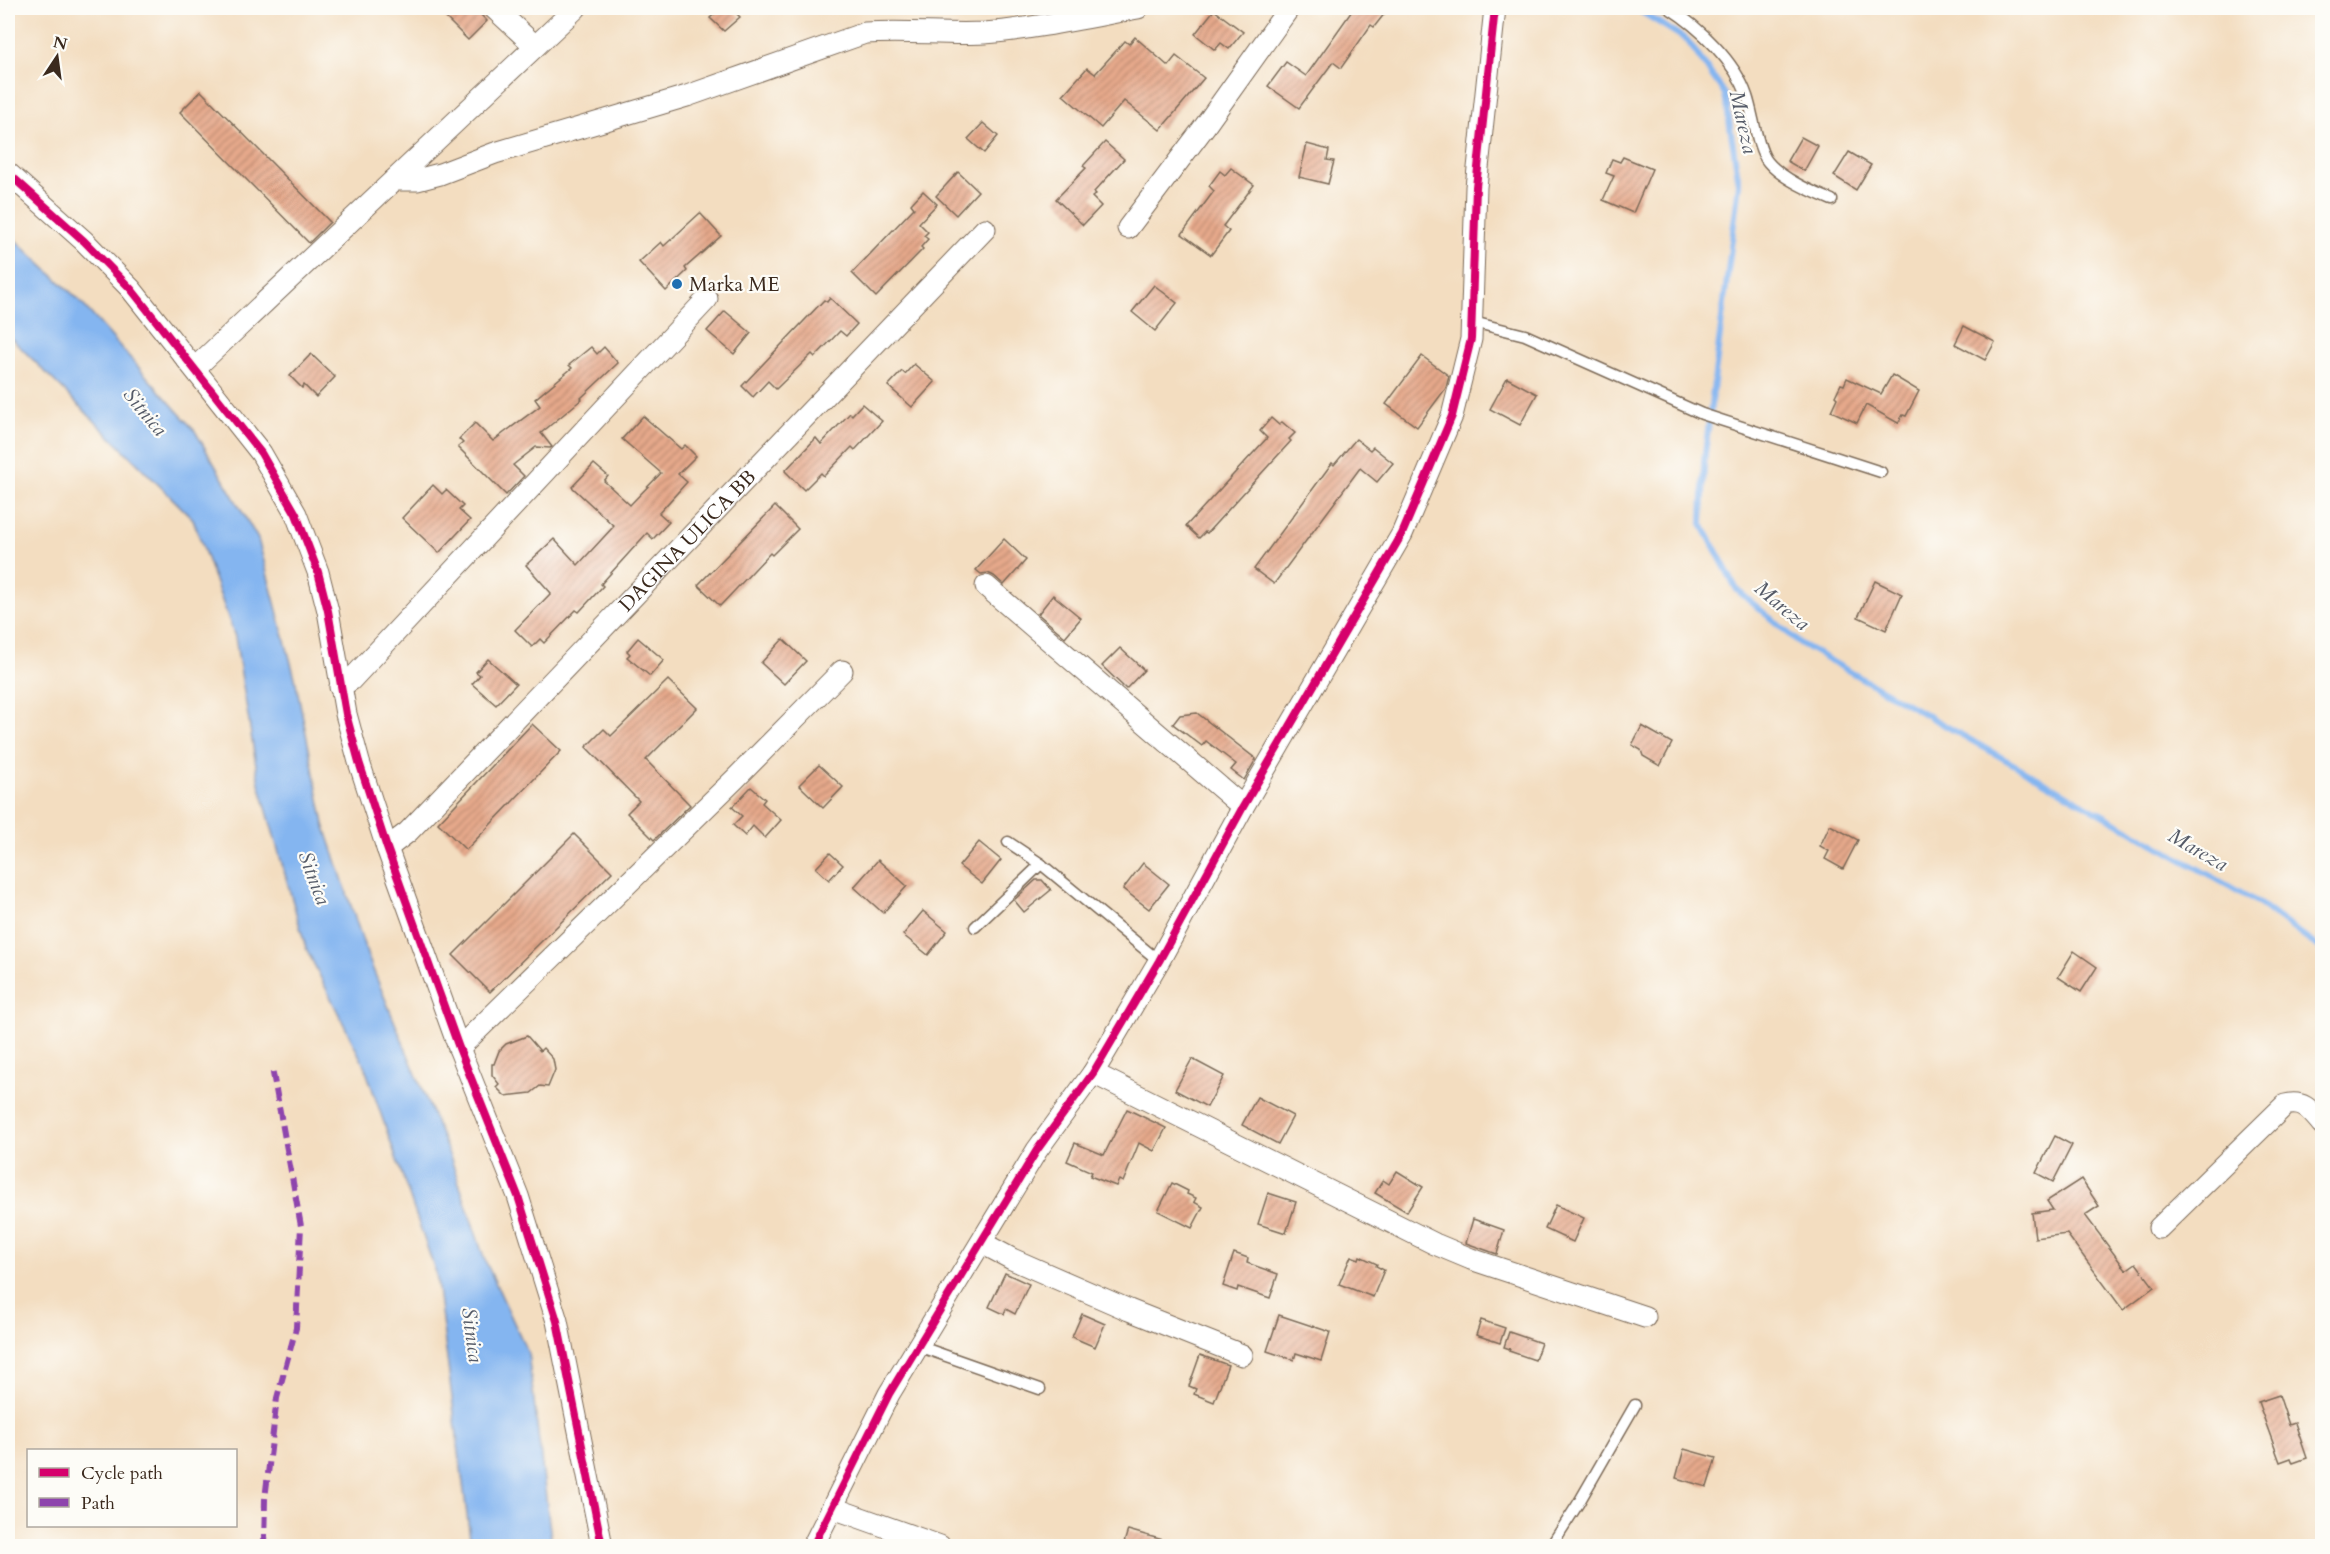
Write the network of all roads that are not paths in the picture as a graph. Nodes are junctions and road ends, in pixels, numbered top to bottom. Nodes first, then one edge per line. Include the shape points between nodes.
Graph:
1 (494, 8) edge
2 (576, 8) edge
3 (1138, 8) edge
4 (1289, 8) edge
5 (1495, 8) edge
6 (1669, 8) edge
7 (535, 46) junction
8 (8, 172) edge
9 (394, 180) junction
10 (1832, 200) dead end
11 (1128, 228) dead end
12 (985, 229) dead end
13 (706, 298) dead end
14 (1473, 322) junction
15 (195, 368) junction
16 (1881, 472) dead end
17 (986, 586) dead end
18 (842, 670) dead end
19 (340, 687) junction
20 (1243, 807) junction
21 (1008, 842) dead end
22 (387, 848) junction
23 (1041, 864) junction
24 (975, 927) dead end
25 (1159, 961) junction
26 (459, 1048) junction
27 (1093, 1072) junction
28 (2322, 1124) edge
29 (2159, 1228) dead end
30 (982, 1244) junction
31 (1645, 1317) dead end
32 (918, 1346) junction
33 (1242, 1355) dead end
34 (1040, 1389) dead end
35 (1635, 1405) dead end
36 (834, 1508) junction
37 (602, 1546) edge
38 (813, 1546) edge
39 (940, 1546) edge
40 (1551, 1546) edge

1 - 7 street
2 - 7 street
3 - 9 street via 987,33 865,33 687,96 548,136 440,174
4 - 11 street
5 - 14 street via 1476,187
6 - 10 lane via 1693,24 1727,62 1747,95 1768,162 1802,188
7 - 9 street
8 - 15 street via 110,267
9 - 15 street
12 - 22 street, DAGINA ULICA BB via 408,832
13 - 19 street via 351,680
14 - 16 lane via 1525,335 1701,414
14 - 20 street via 1452,416 1402,534
15 - 19 street via 261,453 300,524 324,592
17 - 20 street
18 - 26 street
19 - 22 street via 351,736
20 - 25 street
21 - 23 lane
22 - 26 street
23 - 24 lane
23 - 25 lane
25 - 27 street
26 - 37 street via 518,1196 557,1321
27 - 30 street via 1037,1150
27 - 31 street via 1435,1244
28 - 29 street via 2306,1106 2285,1105
30 - 32 street
30 - 33 street via 1119,1306
32 - 34 lane
32 - 36 street via 889,1394
35 - 40 lane
36 - 38 street
36 - 39 street

